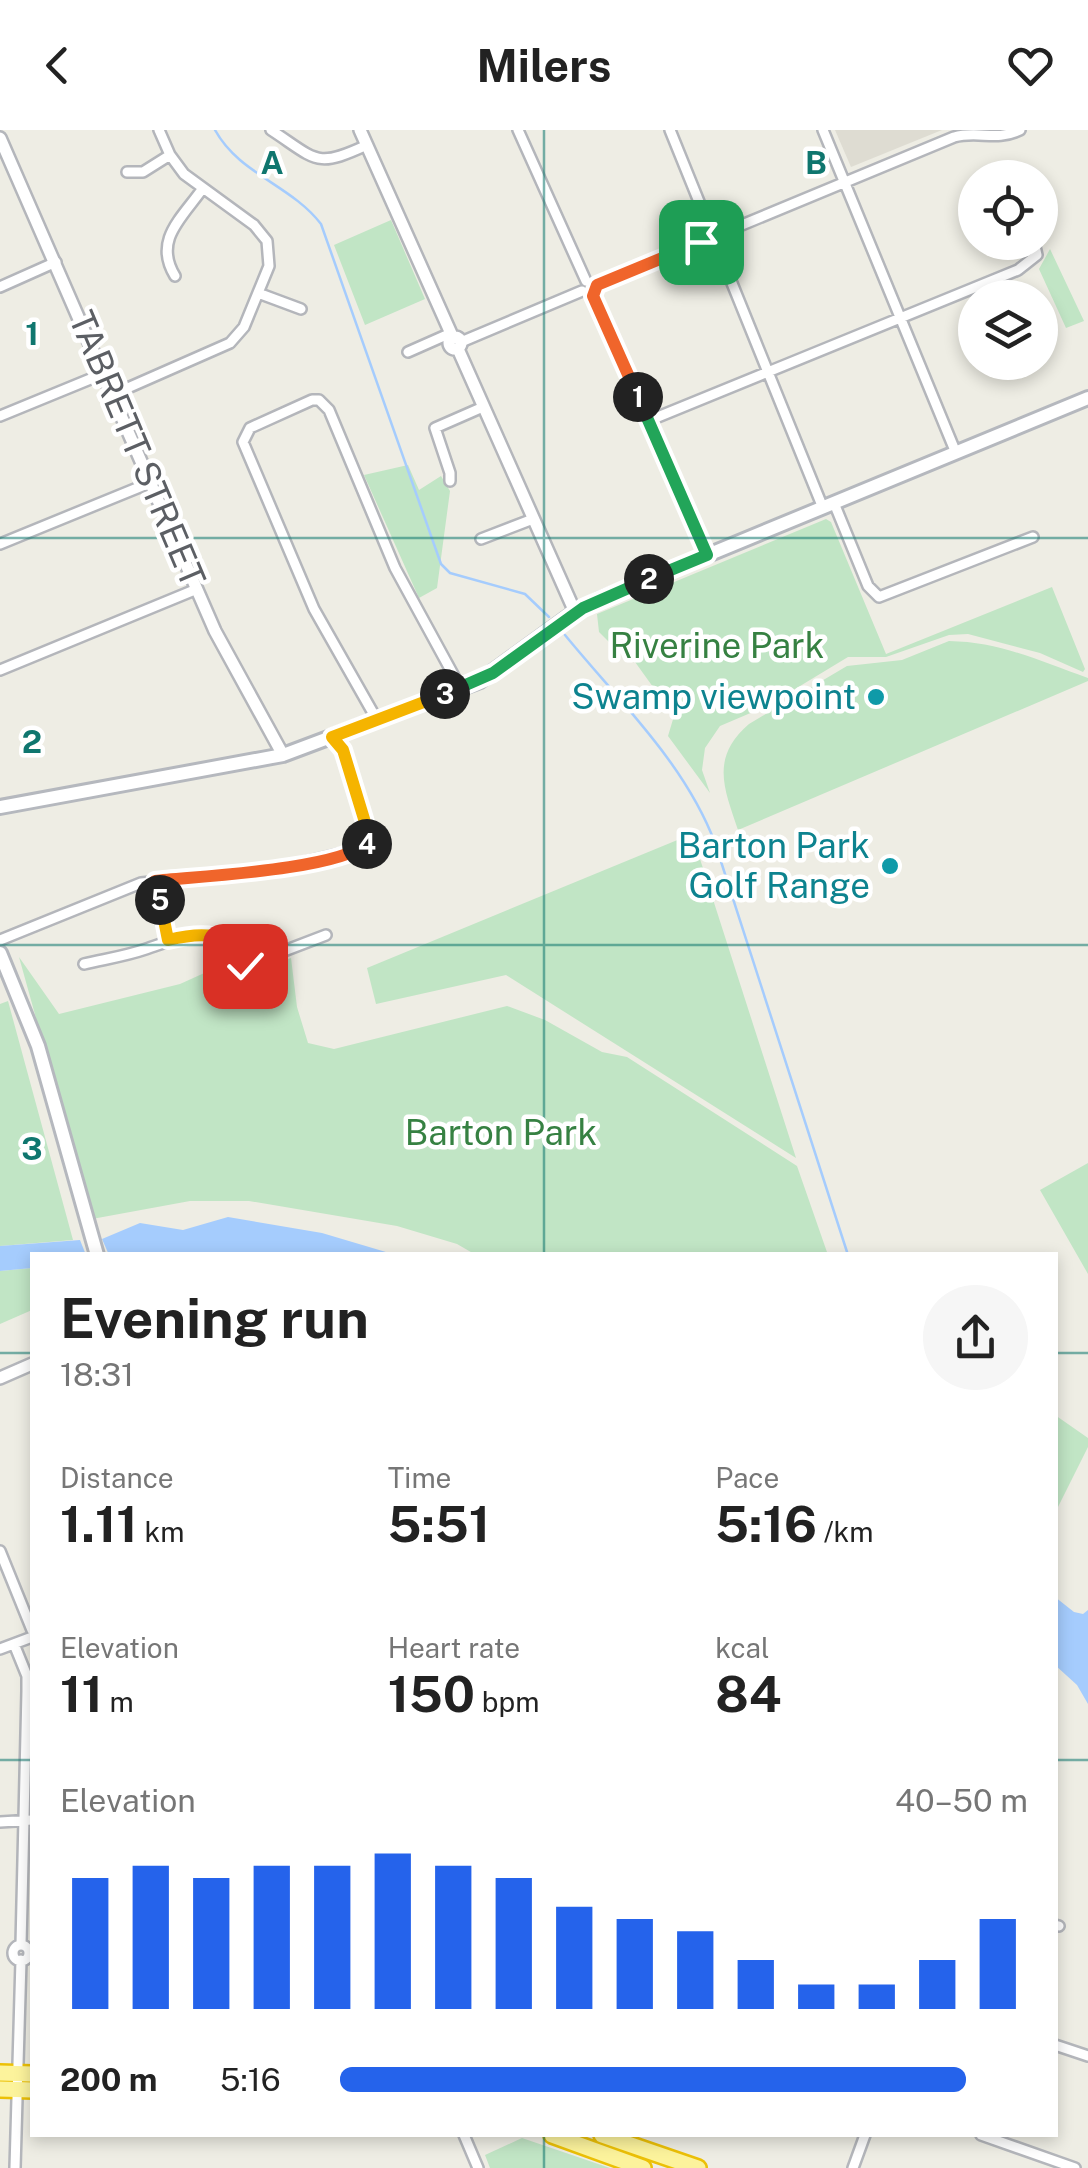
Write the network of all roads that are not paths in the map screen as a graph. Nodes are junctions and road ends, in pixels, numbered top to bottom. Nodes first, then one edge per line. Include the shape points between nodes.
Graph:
1 (159, 130) edge
2 (272, 130) edge
3 (360, 130) edge
4 (518, 130) edge
5 (670, 130) edge
6 (823, 130) edge
7 (1020, 130) edge
8 (0, 138) edge
9 (367, 145) junction
10 (170, 155) junction
11 (4, 159) edge
12 (127, 172) dead end
13 (845, 182) junction
14 (203, 188) junction
15 (713, 237) junction
16 (1031, 260) edge
17 (56, 262) junction
18 (174, 276) dead end
19 (597, 285) junction
20 (0, 286) edge
21 (584, 286) junction
22 (258, 294) junction
23 (593, 296) junction
24 (301, 309) dead end
25 (901, 318) junction
26 (456, 340) junction
27 (408, 352) dead end
28 (768, 372) junction
29 (105, 373) junction
30 (114, 394) junction
31 (1088, 398) edge
32 (484, 407) junction
33 (0, 416) edge
34 (648, 421) junction
35 (956, 453) junction
36 (450, 481) dead end
37 (152, 482) junction
38 (829, 506) junction
39 (533, 520) junction
40 (1033, 537) dead end
41 (480, 539) dead end
42 (0, 544) edge
43 (707, 555) junction
44 (197, 589) junction
45 (575, 612) junction
46 (0, 670) edge
47 (461, 688) junction
48 (377, 720) junction
49 (332, 737) junction
50 (283, 755) junction
51 (0, 806) edge
52 (155, 881) junction
53 (326, 935) dead end
54 (0, 940) edge
55 (168, 940) junction
56 (0, 954) edge
57 (84, 964) dead end
58 (95, 1252) edge
59 (30, 1365) edge
60 (0, 1378) edge
61 (0, 1550) edge
62 (30, 1629) edge
63 (30, 1635) edge
64 (14, 1644) junction
65 (0, 1649) edge
66 (29, 1820) edge
67 (0, 1822) edge
68 (23, 1953) edge
69 (0, 1954) edge
70 (1058, 2046) edge
71 (1088, 2056) edge
72 (16, 2082) edge
73 (465, 2137) edge
74 (558, 2137) edge
75 (612, 2137) edge
76 (864, 2137) edge
77 (987, 2137) edge
78 (15, 2168) edge
79 (478, 2168) edge
80 (643, 2168) edge
81 (698, 2168) edge
82 (853, 2168) edge
83 (1075, 2168) edge

1 - 10 street
2 - 9 street via 316,160 334,160
3 - 9 street
4 - 21 street
5 - 15 street
6 - 13 street
7 - 13 street via 1000,138 963,135
8 - 11 street, TABRETT STREET
9 - 26 street
10 - 12 street via 143,172
10 - 14 street
11 - 17 street, TABRETT STREET
13 - 15 street
13 - 25 street
14 - 18 street via 166,245
14 - 22 street via 267,241 269,266
15 - 19 street
15 - 28 street
16 - 25 street
17 - 20 street
17 - 29 street, TABRETT STREET
19 - 21 street via 592,280
19 - 23 street
21 - 23 street via 585,296
21 - 26 street
22 - 24 street
22 - 30 street via 230,342
23 - 34 street
25 - 28 street
25 - 35 street
26 - 27 street
26 - 32 street
28 - 34 street
28 - 38 street
29 - 30 street, TABRETT STREET
29 - 33 street
30 - 37 street, TABRETT STREET
31 - 35 main road
32 - 36 street via 435,428
32 - 39 street
34 - 43 street
35 - 38 main road
37 - 42 street
37 - 44 street, TABRETT STREET
38 - 40 street via 878,598
38 - 43 main road
39 - 41 street
39 - 45 street
43 - 45 main road
44 - 46 street
44 - 50 street, TABRETT STREET
45 - 47 main road via 493,673
47 - 48 main road
47 - 48 street via 395,568 330,410 312,400 250,428 243,442 314,609
48 - 49 main road
49 - 50 main road
49 - 52 street via 343,750 368,840 360,849 275,868
50 - 51 main road
52 - 54 street
52 - 55 street
53 - 55 street via 245,966 228,940 204,932
55 - 57 street
56 - 58 main road via 38,1046
59 - 60 street
61 - 62 street
63 - 64 street
64 - 65 street
64 - 66 street via 28,1690
66 - 67 street
66 - 68 street
68 - 69 street
68 - 72 street
70 - 71 street
72 - 78 street
73 - 79 street
74 - 80 highway
75 - 81 highway
76 - 82 street
77 - 83 street

